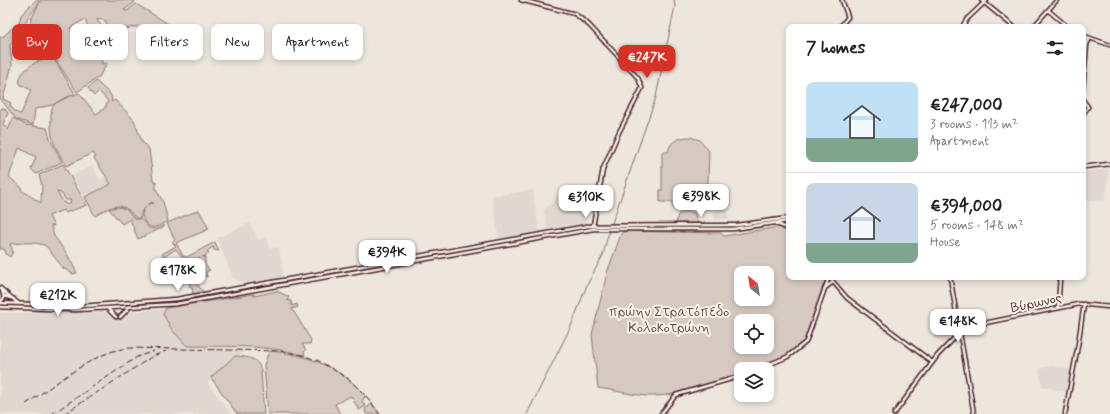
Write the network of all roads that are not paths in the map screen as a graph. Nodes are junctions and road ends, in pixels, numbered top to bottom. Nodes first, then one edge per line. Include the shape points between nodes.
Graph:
1 (521, 0) edge
2 (842, 0) edge
3 (982, 0) edge
4 (1057, 0) edge
5 (986, 2) edge
6 (1049, 11) junction
7 (843, 24) edge
8 (964, 24) edge
9 (1011, 24) edge
10 (1036, 24) edge
11 (1064, 24) edge
12 (1086, 37) edge
13 (1095, 40) junction
14 (1086, 43) edge
15 (1110, 45) edge
16 (1110, 164) edge
17 (1086, 167) edge
18 (786, 220) edge
19 (774, 224) junction
20 (593, 226) junction
21 (601, 227) junction
22 (786, 227) edge
23 (828, 280) edge
24 (950, 280) edge
25 (1060, 280) edge
26 (833, 282) joint
27 (825, 288) junction
28 (1, 289) edge
29 (4, 296) junction
30 (14, 299) junction
31 (0, 303) edge
32 (19, 304) junction
33 (1084, 304) junction
34 (0, 307) edge
35 (1110, 307) edge
36 (130, 308) junction
37 (1058, 308) junction
38 (107, 309) junction
39 (116, 317) dead end
40 (120, 317) dead end
41 (957, 324) junction
42 (966, 327) junction
43 (959, 332) junction
44 (774, 362) edge
45 (932, 362) junction
46 (734, 379) edge
47 (661, 414) edge
48 (894, 414) edge
49 (974, 414) edge
50 (1065, 414) edge

1 - 20 main road via 575,14 589,25 642,84 603,169
2 - 7 main road via 848,18
3 - 5 main road
4 - 6 main road
5 - 8 main road
5 - 9 main road
6 - 10 main road
6 - 11 main road
12 - 13 main road
13 - 14 main road
13 - 15 main road
16 - 17 main road
18 - 19 main road
18 - 21 main road via 737,225
19 - 21 main road via 728,229
19 - 22 main road
20 - 21 main road
20 - 32 main road via 177,300 74,306
21 - 36 main road via 239,294
23 - 27 main road
24 - 41 main road
25 - 37 main road
26 - 27 main road
26 - 45 main road via 847,298
27 - 44 main road via 806,342 789,356
28 - 29 main road
28 - 30 main road
29 - 30 main road
29 - 31 main road
30 - 32 main road
31 - 32 main road
33 - 35 main road, Βύρωνος
33 - 37 main road, Βύρωνος
33 - 50 main road
34 - 38 main road via 52,310
36 - 38 main road
36 - 40 main road
37 - 42 main road, Βύρωνος
38 - 39 main road
41 - 42 main road
41 - 43 main road
42 - 43 main road
43 - 45 main road
43 - 49 main road
45 - 48 main road
46 - 47 main road via 678,394

